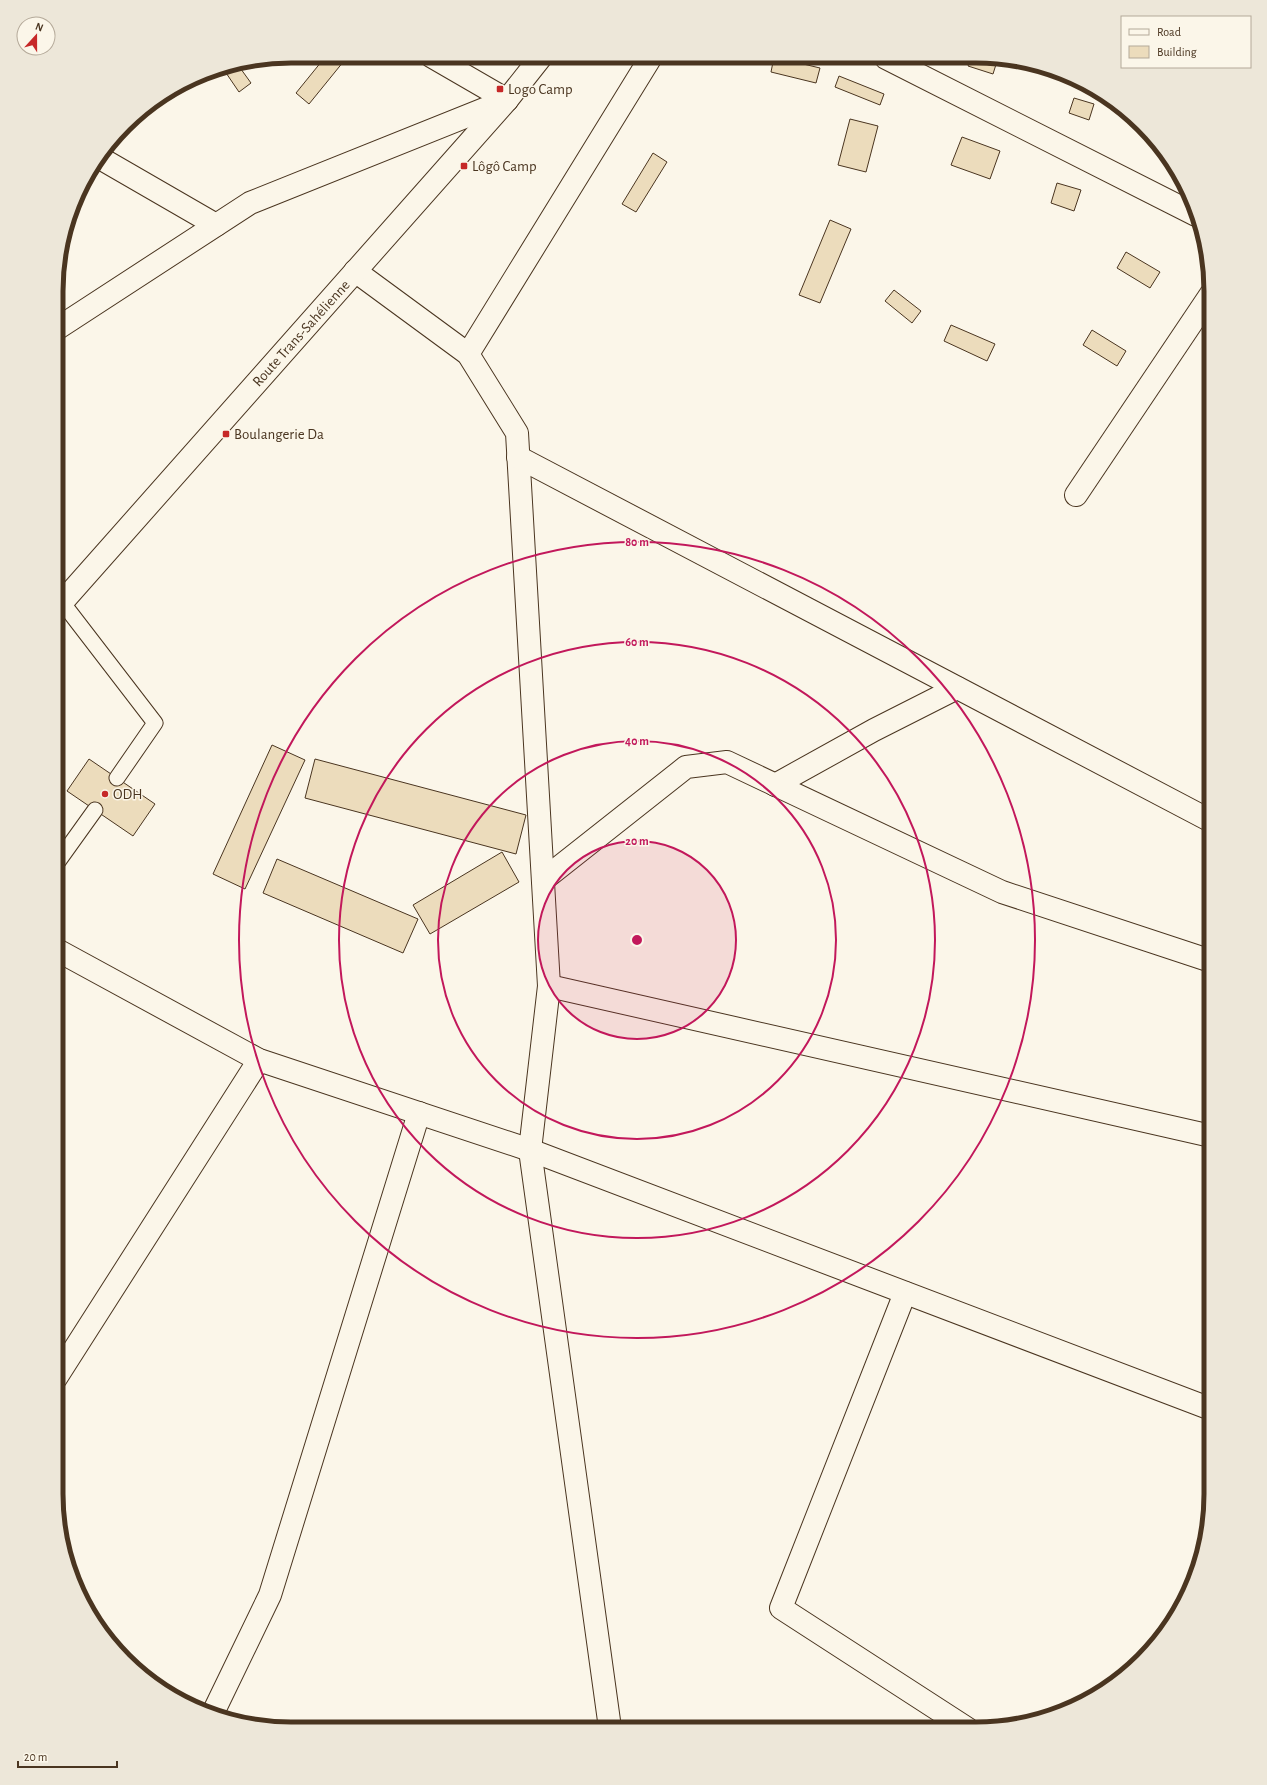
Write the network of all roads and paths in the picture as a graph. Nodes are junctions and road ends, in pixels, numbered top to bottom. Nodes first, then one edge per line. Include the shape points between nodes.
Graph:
1 (443, 63) edge
2 (537, 63) edge
3 (647, 63) edge
4 (896, 63) edge
5 (507, 100) junction
6 (104, 160) edge
7 (1190, 212) edge
8 (216, 225) junction
9 (355, 271) junction
10 (1204, 304) edge
11 (63, 325) edge
12 (468, 354) junction
13 (518, 457) junction
14 (1076, 495) dead end
15 (63, 602) edge
16 (63, 609) edge
17 (957, 688) junction
18 (117, 778) dead end
19 (775, 785) junction
20 (95, 810) dead end
21 (1204, 817) edge
22 (63, 855) edge
23 (543, 880) junction
24 (63, 953) edge
25 (1204, 959) edge
26 (549, 986) junction
27 (259, 1060) junction
28 (418, 1113) junction
29 (1204, 1134) edge
30 (530, 1150) junction
31 (905, 1293) junction
32 (63, 1367) edge
33 (1204, 1407) edge
34 (215, 1709) edge
35 (609, 1722) edge
36 (957, 1722) edge

1 - 5 main road
2 - 5 main road, Route Trans-Sahélienne
3 - 12 main road
4 - 7 main road
5 - 8 main road via 250,202
5 - 9 main road, Route Trans-Sahélienne
6 - 8 main road
8 - 11 main road
9 - 12 main road
9 - 15 main road, Route Trans-Sahélienne
10 - 14 main road
12 - 13 main road via 517,433
13 - 17 main road
13 - 23 main road
16 - 18 lane via 155,723
17 - 19 main road
17 - 21 main road
19 - 23 main road via 727,762 686,767
19 - 25 main road via 1002,892
20 - 22 lane
23 - 26 main road
24 - 27 main road
26 - 29 main road
26 - 30 main road
27 - 28 main road
27 - 32 main road
28 - 30 main road
28 - 34 main road via 270,1595
30 - 31 main road
30 - 35 main road
31 - 33 main road
31 - 36 main road via 781,1608

